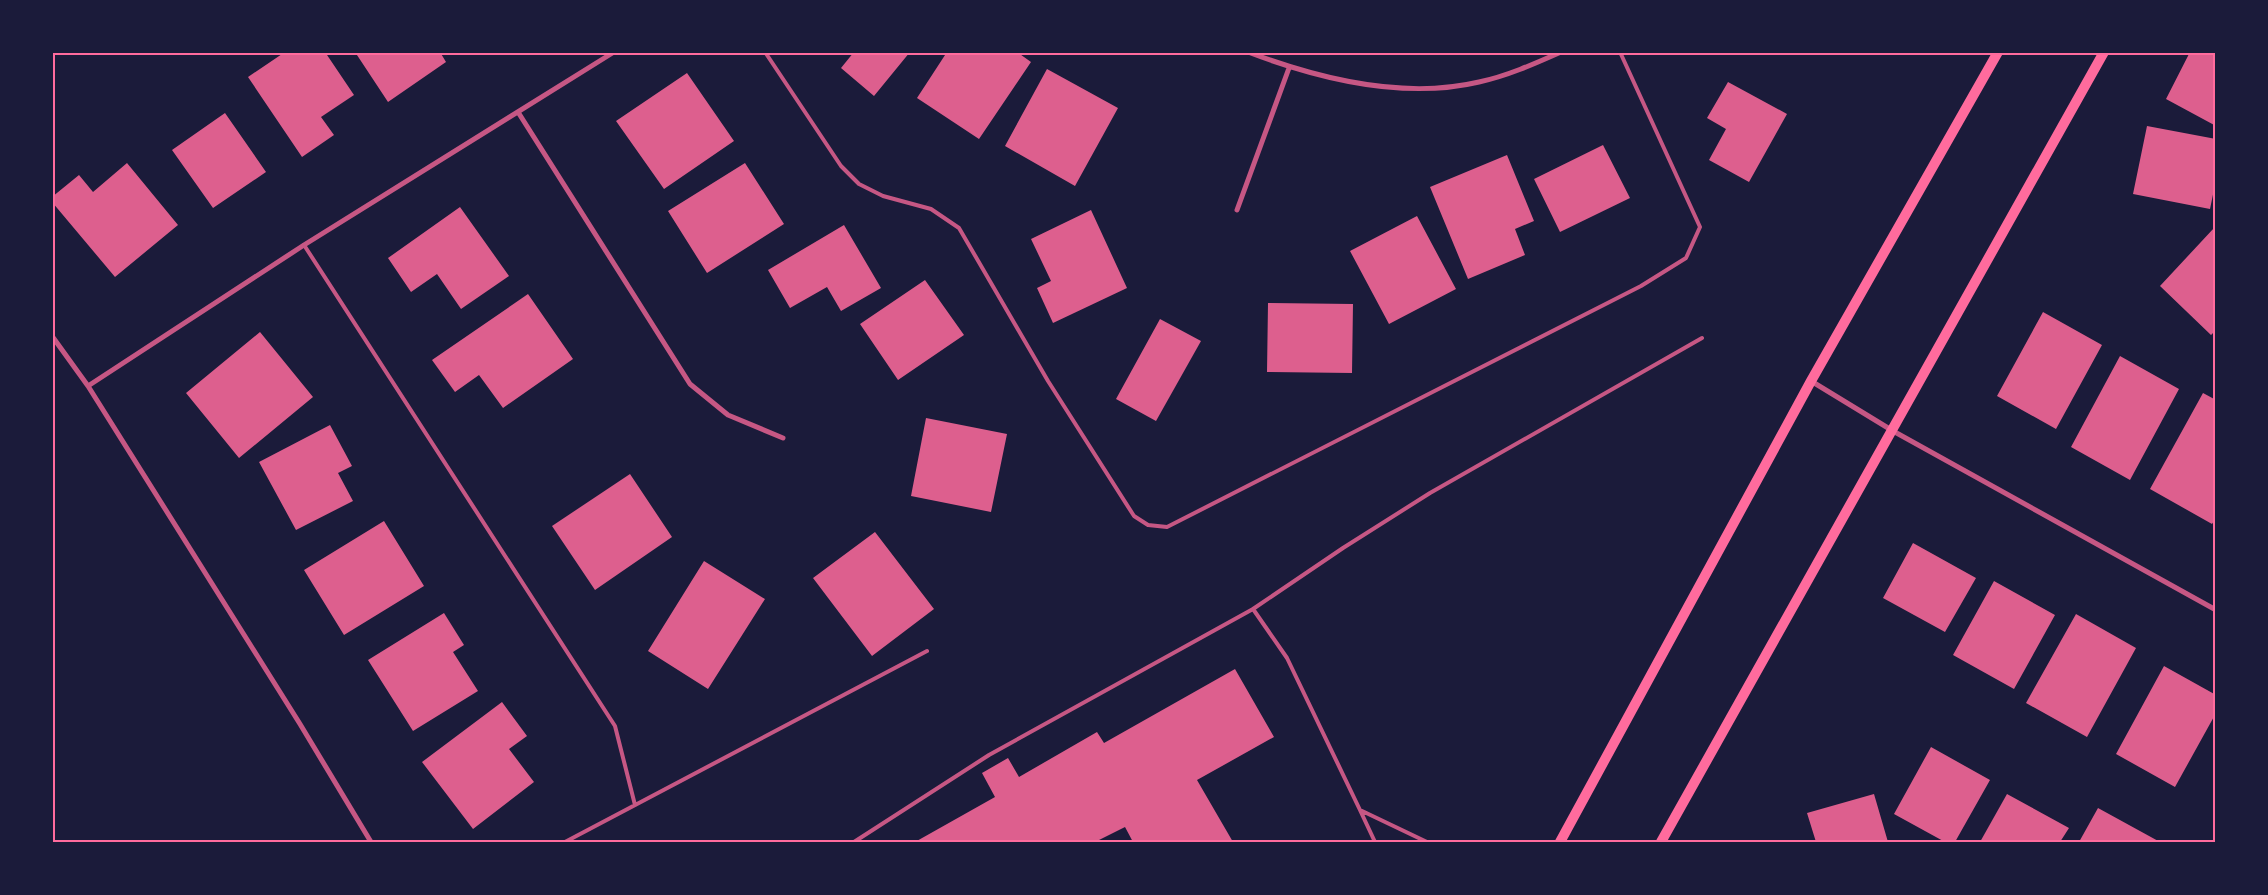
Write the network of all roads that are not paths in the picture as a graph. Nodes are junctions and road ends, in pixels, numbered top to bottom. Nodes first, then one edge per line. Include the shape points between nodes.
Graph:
1 (614, 52) edge
2 (765, 52) edge
3 (1248, 52) edge
4 (1561, 52) edge
5 (1620, 52) edge
6 (1998, 52) edge
7 (2104, 52) edge
8 (1289, 68) junction
9 (518, 112) junction
10 (1237, 210) dead end
11 (304, 245) junction
12 (52, 336) edge
13 (1702, 338) dead end
14 (1811, 381) junction
15 (88, 386) junction
16 (1893, 431) junction
17 (783, 438) dead end
18 (1253, 609) junction
19 (2216, 610) edge
20 (927, 651) dead end
21 (635, 805) junction
22 (1360, 810) junction
23 (371, 842) edge
24 (565, 842) edge
25 (854, 842) edge
26 (1375, 842) edge
27 (1427, 842) edge
28 (1560, 842) edge
29 (1661, 842) edge

1 - 9 street
2 - 5 lane via 841,166 859,184 883,196 931,209 959,228 1048,381 1134,516 1148,525 1167,527 1641,286 1686,258 1700,228
3 - 8 street
4 - 8 street via 1517,72 1477,83 1427,89 1372,85
6 - 14 main road
7 - 16 main road
8 - 10 street
9 - 11 street
9 - 17 street via 690,384 728,415
11 - 15 street
11 - 21 lane via 615,726
12 - 15 street
13 - 18 lane via 1430,493
14 - 16 street
14 - 28 main road
15 - 23 street
16 - 19 street
16 - 29 main road
18 - 22 lane via 1287,658
18 - 25 lane via 989,755
20 - 21 lane
21 - 24 lane
22 - 26 lane
22 - 27 lane

